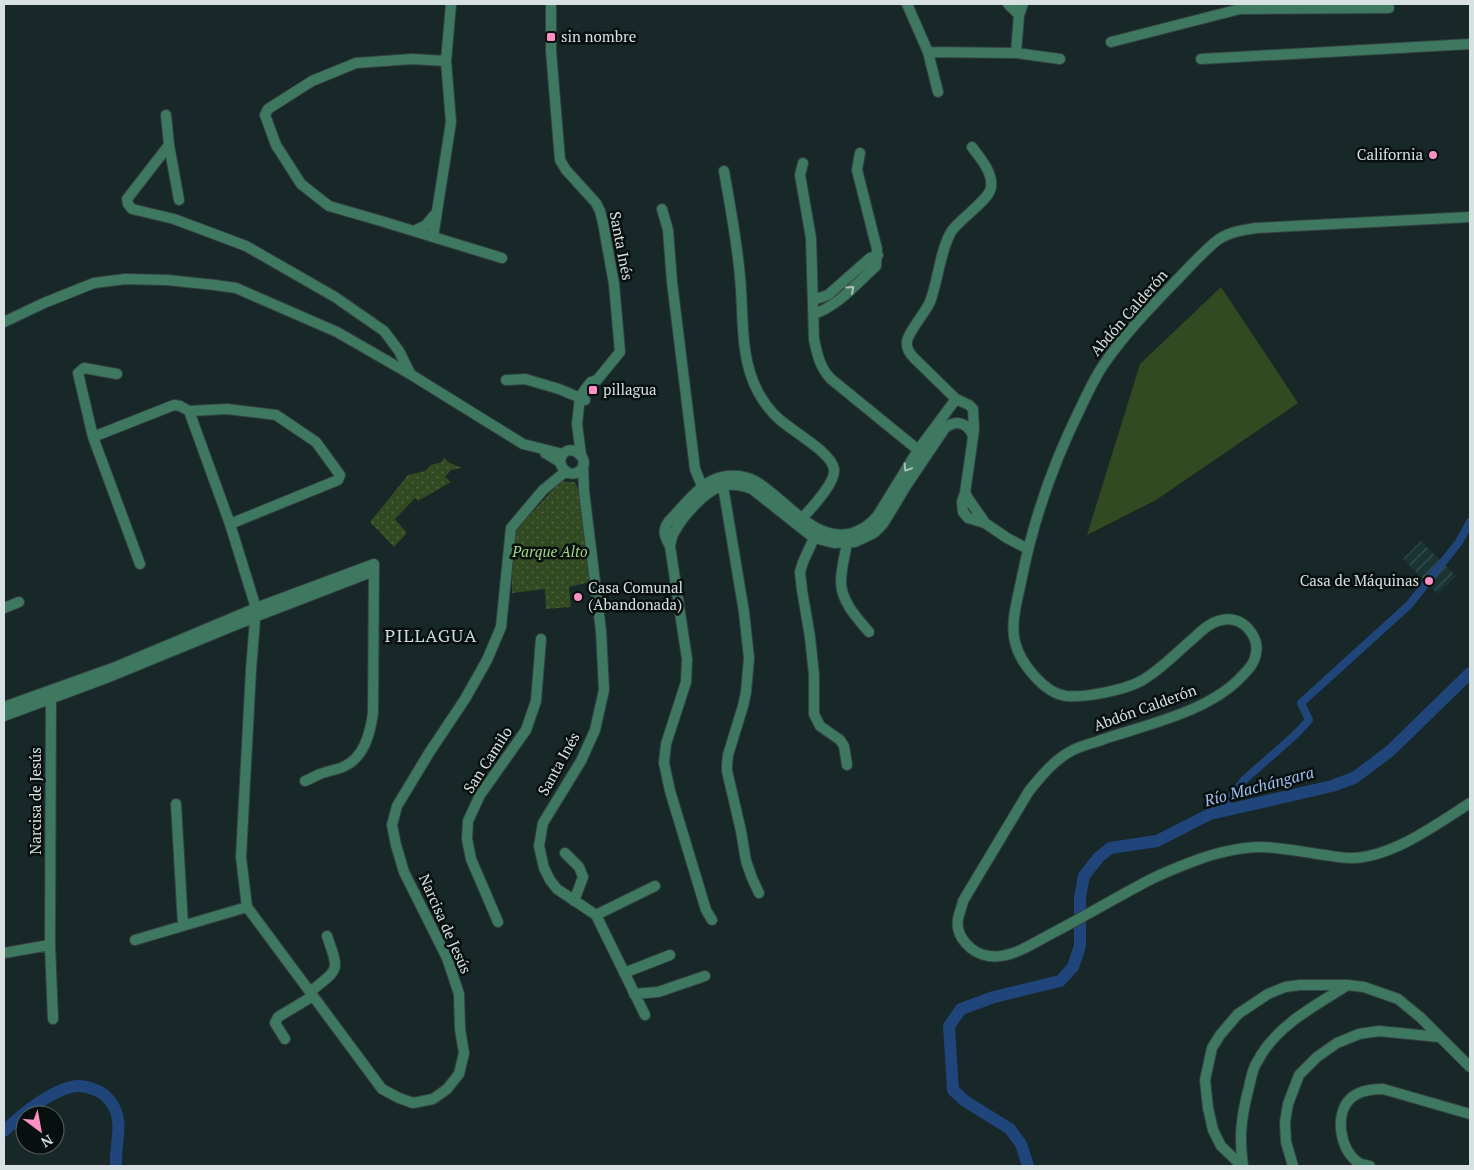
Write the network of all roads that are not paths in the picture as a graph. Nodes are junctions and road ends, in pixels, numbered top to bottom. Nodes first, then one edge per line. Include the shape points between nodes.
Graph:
1 (451, 4) edge
2 (551, 4) edge
3 (907, 4) edge
4 (1008, 4) edge
5 (1023, 4) edge
6 (1240, 6) edge
7 (1389, 8) dead end
8 (1019, 15) junction
9 (1111, 42) dead end
10 (1470, 44) edge
11 (928, 52) junction
12 (1016, 53) junction
13 (1060, 59) dead end
14 (1201, 59) dead end
15 (446, 61) junction
16 (938, 92) dead end
17 (166, 115) dead end
18 (169, 145) junction
19 (972, 147) dead end
20 (860, 153) dead end
21 (803, 163) dead end
22 (724, 172) dead end
23 (179, 200) dead end
24 (662, 209) dead end
25 (437, 211) junction
26 (1470, 217) edge
27 (414, 231) junction
28 (433, 237) junction
29 (878, 255) junction
30 (502, 258) dead end
31 (814, 300) junction
32 (814, 314) junction
33 (4, 322) edge
34 (117, 374) dead end
35 (410, 374) junction
36 (506, 380) dead end
37 (956, 399) junction
38 (581, 402) junction
39 (189, 411) junction
40 (578, 434) junction
41 (973, 436) junction
42 (93, 437) junction
43 (922, 453) junction
44 (582, 460) junction
45 (564, 463) junction
46 (702, 486) junction
47 (723, 486) junction
48 (584, 491) junction
49 (800, 521) junction
50 (230, 524) junction
51 (814, 538) junction
52 (847, 543) junction
53 (670, 546) junction
54 (1028, 549) junction
55 (140, 564) dead end
56 (19, 602) dead end
57 (4, 608) edge
58 (256, 613) junction
59 (869, 632) dead end
60 (541, 639) dead end
61 (51, 695) junction
62 (4, 707) edge
63 (4, 716) edge
64 (847, 766) dead end
65 (305, 781) dead end
66 (176, 804) dead end
67 (1470, 804) edge
68 (565, 853) dead end
69 (655, 886) dead end
70 (759, 893) dead end
71 (574, 901) junction
72 (247, 907) junction
73 (596, 915) junction
74 (712, 920) dead end
75 (498, 922) dead end
76 (183, 925) junction
77 (327, 936) dead end
78 (135, 940) dead end
79 (50, 945) junction
80 (4, 953) edge
81 (670, 955) dead end
82 (624, 973) junction
83 (705, 976) dead end
84 (1347, 985) junction
85 (311, 994) junction
86 (634, 994) junction
87 (644, 1015) dead end
88 (53, 1019) dead end
89 (1439, 1037) junction
90 (285, 1039) dead end
91 (1470, 1067) edge
92 (1470, 1114) edge
93 (1242, 1166) edge
94 (1293, 1166) edge
95 (1370, 1166) edge

1 - 15 street
2 - 38 street, Santa Inés via 551,51 560,160 596,203 604,223 620,352 597,380 591,382
3 - 11 street
4 - 8 street
5 - 8 street
6 - 7 street
6 - 9 street
8 - 12 street
10 - 14 street
11 - 12 street
11 - 16 street
12 - 13 street
15 - 25 street via 451,122
15 - 27 street via 412,59 356,63 312,81 274,105 265,115 276,145 301,184 329,206
17 - 18 street
18 - 23 street
18 - 35 street via 127,199 132,209 174,219 246,246 335,297 384,331
19 - 37 street via 990,176 992,187 950,233 930,302 908,338 909,352
20 - 29 street via 857,170
21 - 31 street via 800,175 811,238
22 - 49 street via 738,251 747,365 758,392 778,418 828,457 834,467 830,483
24 - 46 street via 668,230 695,469
25 - 27 street via 426,225
25 - 28 street
26 - 54 street, Abdón Calderón via 1256,228 1218,240 1162,296 1095,378 1069,430
27 - 28 street
28 - 30 street
29 - 31 street via 870,258 828,295
32 -> 29 street via 834,304 876,266
31 - 32 street
32 - 43 street via 816,351 825,372
33 - 35 street via 94,283 167,280 215,284 236,288 337,332
34 - 42 street via 84,368 78,372
35 - 45 street via 523,444
36 - 38 street via 525,379 559,389
37 - 41 street via 973,409
37 - 43 street
38 - 40 street, Santa Inés
39 - 42 street via 174,405
39 - 50 street
39 - 50 street via 227,410 276,415 316,442 340,476 338,480
40 - 44 street, Santa Inés
40 - 45 street, Santa Inés
41 - 43 street via 963,424 951,424
41 - 54 street via 962,502 964,512 968,518 985,523
42 - 55 street
43 -> 49 street via 878,516 864,528 836,535
43 - 52 street via 879,529 867,538
44 - 45 street via 576,451
44 - 45 street via 582,469 576,473
44 - 48 street, Santa Inés
45 - 48 street
45 - 85 street, Narcisa de Jesús via 512,528 501,627 465,699 397,806 392,825 404,872 446,958 458,994 464,1053 459,1074 447,1089 432,1099 413,1103 382,1089
46 - 49 street via 719,478 744,477 756,482
46 - 53 street via 666,525 664,533
47 - 49 street via 742,485
47 - 53 street via 694,506 676,529
47 - 70 street via 749,658 745,699 727,764 746,861
48 - 71 street, Santa Inés via 601,631 604,690 595,730 581,761 544,822 538,846 550,880
49 - 51 street
50 - 58 street
51 - 52 street
51 - 64 street via 800,572 814,675 814,714 820,726 844,746
52 - 59 street via 842,593
53 - 74 street via 687,659 686,682 666,744 664,763 703,901
54 - 67 street, Abdón Calderón via 1014,620 1015,642 1041,684 1064,696 1114,690 1140,681 1210,624 1223,620 1235,620 1255,637 1256,655 1236,684 1220,695 1183,713 1074,749 1042,774 1029,790 963,901 958,929 975,952 1001,957 1015,952 1142,884 1202,858 1260,847 1354,858 1376,854 1403,843
56 - 57 street
58 - 61 street
58 - 65 street via 374,568 373,713 366,745 344,767
58 - 72 street, Narcisa de Jesús via 241,857
60 - 75 street, San Camilo via 536,701 526,730 480,795 468,821 471,859
61 - 62 street
61 - 63 street
61 - 79 street, Narcisa de Jesús
66 - 76 street
68 - 71 street via 579,867 583,877
69 - 73 street
71 - 73 street, Santa Inés
72 - 76 street
72 - 85 street, Narcisa de Jesús
73 - 82 street
76 - 78 street
77 - 85 street via 335,968
79 - 80 street
79 - 88 street, Narcisa de Jesús
81 - 82 street
82 - 86 street
83 - 86 street via 658,992
84 - 89 street via 1364,987 1398,999
84 - 93 street via 1293,1020 1265,1049 1254,1068 1244,1105 1240,1146
84 - 93 street via 1300,984 1268,994 1238,1014 1212,1048 1205,1080 1213,1130 1221,1146
85 - 90 street via 275,1022
86 - 87 street
89 - 91 street
89 - 94 street via 1379,1031 1359,1034 1337,1043 1317,1057 1299,1075 1288,1104 1286,1142
92 - 95 street via 1382,1089 1360,1092 1345,1105 1341,1135 1351,1156

